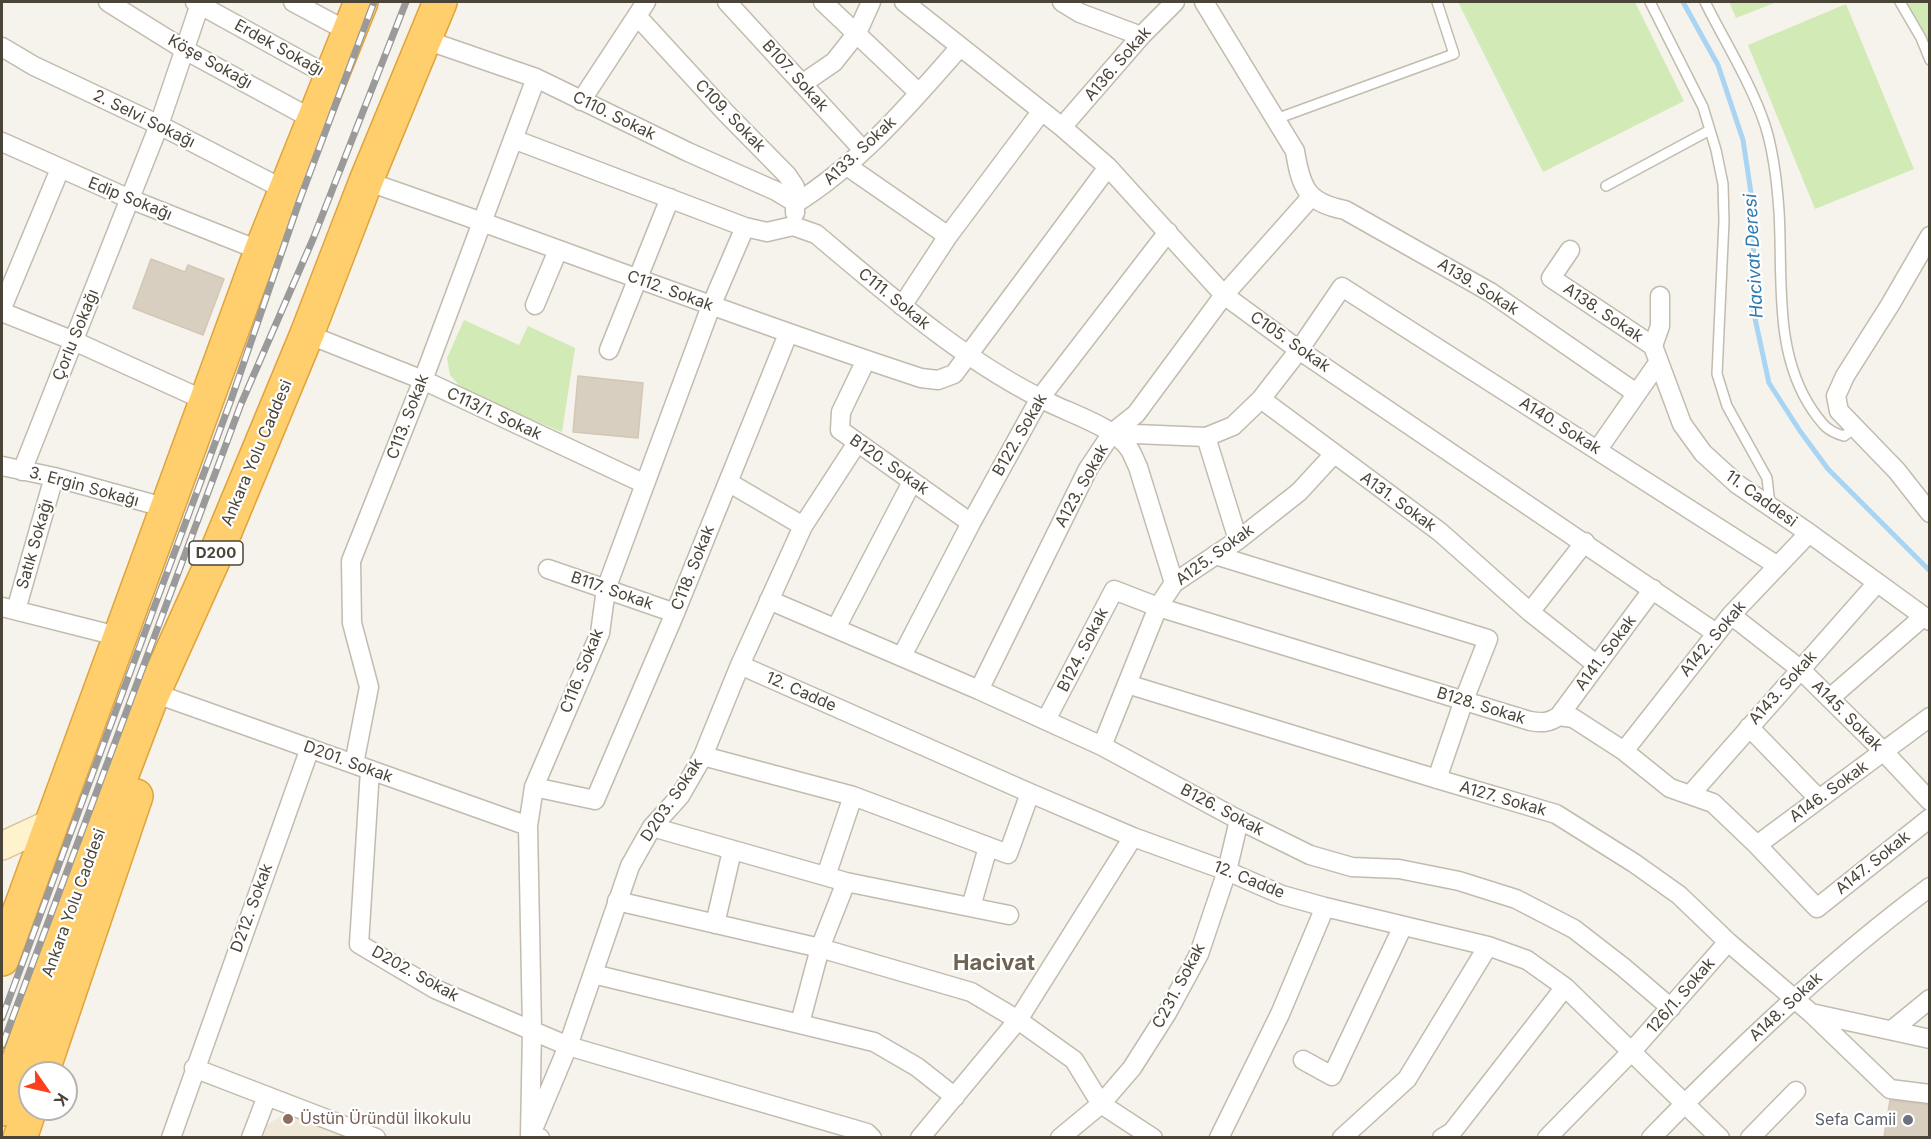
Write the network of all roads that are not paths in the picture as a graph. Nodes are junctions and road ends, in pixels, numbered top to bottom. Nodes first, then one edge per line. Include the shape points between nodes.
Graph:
1 (108, 2) edge
2 (293, 2) edge
3 (361, 2) edge
4 (440, 2) edge
5 (727, 2) edge
6 (823, 2) edge
7 (871, 2) edge
8 (904, 2) edge
9 (1062, 2) edge
10 (1174, 2) edge
11 (1204, 2) edge
12 (1437, 2) edge
13 (1650, 2) edge
14 (1705, 2) edge
15 (1900, 2) edge
16 (197, 3) edge
17 (642, 9) edge
18 (349, 32) junction
19 (857, 33) junction
20 (1141, 36) junction
21 (426, 40) junction
22 (2, 47) edge
23 (960, 47) junction
24 (185, 50) junction
25 (1929, 60) edge
26 (331, 77) junction
27 (536, 78) junction
28 (802, 84) junction
29 (919, 93) junction
30 (581, 101) junction
31 (1041, 112) junction
32 (1276, 119) junction
33 (314, 120) junction
34 (159, 125) junction
35 (1062, 127) junction
36 (1710, 130) junction
37 (513, 140) junction
38 (2, 142) edge
39 (863, 150) junction
40 (847, 166) junction
41 (1108, 167) junction
42 (60, 169) junction
43 (366, 181) junction
44 (1606, 186) dead end
45 (285, 190) junction
46 (1312, 196) junction
47 (670, 198) junction
48 (130, 199) junction
49 (796, 203) junction
50 (483, 221) junction
51 (793, 226) junction
52 (745, 227) junction
53 (1168, 232) junction
54 (948, 236) junction
55 (1929, 236) edge
56 (558, 250) junction
57 (1570, 250) dead end
58 (261, 251) junction
59 (636, 279) junction
60 (1224, 295) junction
61 (1660, 296) dead end
62 (535, 305) dead end
63 (711, 306) junction
64 (902, 306) junction
65 (2, 310) edge
66 (307, 334) junction
67 (788, 334) junction
68 (74, 340) junction
69 (609, 350) dead end
70 (1299, 350) junction
71 (1656, 354) junction
72 (968, 355) junction
73 (866, 360) junction
74 (423, 380) junction
75 (1636, 393) junction
76 (1040, 398) junction
77 (1261, 399) junction
78 (206, 401) junction
79 (1856, 429) junction
80 (1112, 433) junction
81 (1206, 437) junction
82 (857, 443) junction
83 (1598, 449) junction
84 (1334, 454) junction
85 (2, 466) edge
86 (22, 471) junction
87 (54, 477) junction
88 (728, 482) junction
89 (912, 482) junction
90 (645, 484) junction
91 (1771, 507) junction
92 (167, 508) junction
93 (1929, 513) edge
94 (971, 523) junction
95 (803, 526) junction
96 (1809, 533) junction
97 (1239, 540) junction
98 (1585, 542) junction
99 (1215, 555) junction
100 (214, 558) junction
101 (1778, 566) junction
102 (548, 569) dead end
103 (1174, 583) junction
104 (1877, 583) junction
105 (606, 589) junction
106 (1653, 590) junction
107 (769, 600) junction
108 (1158, 607) junction
109 (9, 609) edge
110 (1530, 612) junction
111 (675, 613) junction
112 (1731, 615) junction
113 (1926, 619) edge
114 (836, 628) junction
115 (1716, 633) junction
116 (121, 637) junction
117 (902, 656) junction
118 (740, 665) junction
119 (1597, 665) junction
120 (1800, 669) junction
121 (1127, 684) junction
122 (979, 690) junction
123 (168, 698) junction
124 (1830, 698) junction
125 (1464, 700) junction
126 (1559, 716) junction
127 (1929, 717) edge
128 (1046, 720) junction
129 (1749, 727) junction
130 (1102, 746) junction
131 (310, 748) junction
132 (1624, 751) junction
133 (1884, 752) junction
134 (703, 756) junction
135 (362, 767) junction
136 (1437, 779) junction
137 (534, 787) junction
138 (1030, 793) junction
139 (1690, 795) junction
140 (853, 796) junction
141 (1818, 798) junction
142 (1929, 801) edge
143 (1929, 818) edge
144 (1239, 820) junction
145 (51, 823) junction
146 (528, 826) junction
147 (652, 827) junction
148 (1133, 837) junction
149 (1757, 845) junction
150 (2, 846) edge
151 (988, 847) junction
152 (732, 851) junction
153 (34, 868) junction
154 (1227, 871) junction
155 (826, 876) junction
156 (846, 882) junction
157 (1929, 887) edge
158 (616, 901) junction
159 (971, 907) junction
160 (1325, 907) junction
161 (1009, 915) dead end
162 (715, 924) junction
163 (1402, 926) junction
164 (2, 936) edge
165 (1728, 942) junction
166 (1488, 946) junction
167 (820, 948) junction
168 (2, 959) edge
169 (593, 974) junction
170 (1565, 987) junction
171 (1794, 998) junction
172 (1929, 999) edge
173 (1671, 1008) junction
174 (1812, 1013) junction
175 (1018, 1020) junction
176 (800, 1023) junction
177 (532, 1030) junction
178 (1892, 1030) junction
179 (1929, 1039) edge
180 (568, 1046) junction
181 (1632, 1051) junction
182 (1303, 1060) dead end
183 (46, 1061) edge
184 (195, 1068) junction
185 (1796, 1091) dead end
186 (1929, 1094) edge
187 (267, 1096) junction
188 (955, 1097) junction
189 (1686, 1102) junction
190 (1101, 1104) junction
191 (2, 1108) edge
192 (26, 1121) edge
193 (1451, 1136) edge
194 (20, 1137) edge
195 (171, 1137) edge
196 (251, 1137) edge
197 (376, 1137) edge
198 (534, 1137) edge
199 (872, 1137) edge
200 (920, 1137) edge
201 (1060, 1137) edge
202 (1153, 1137) edge
203 (1219, 1137) edge
204 (1342, 1137) edge
205 (1547, 1137) edge
206 (1651, 1137) edge
207 (1720, 1137) edge
208 (1750, 1137) edge

1 - 24 street, Köşe Sokağı
2 - 18 street
3 - 18 highway
4 - 21 highway, Ankara Yolu Caddesi / D200
5 - 28 street, B107. Sokak
6 - 19 street
7 - 19 street
8 - 23 street, C105. Sokak
9 - 20 street
10 - 20 street, A136. Sokak
11 - 32 street
12 - 32 lane via 1454,54
13 - 36 lane via 1703,107
14 - 79 lane via 1765,125 1779,211 1784,328 1791,367 1803,396 1831,432 1844,436
15 - 25 lane
16 - 24 street, Çorlu Sokağı
16 - 26 street, Erdek Sokağı
17 - 30 street
17 - 49 street, C109. Sokak via 726,113 787,175 795,187
18 - 26 highway
19 - 28 street via 834,62
19 - 29 street
20 - 35 street, A136. Sokak
21 - 27 street, C110. Sokak
21 - 43 highway, Ankara Yolu Caddesi / D200
22 - 34 street, 2. Selvi Sokağı
23 - 29 street, A133. Sokak
23 - 31 street, C105. Sokak
24 - 33 street, Köşe Sokağı
24 - 34 street, Çorlu Sokağı
26 - 33 highway
27 - 30 street, C110. Sokak
27 - 37 street, C113. Sokak
28 - 39 street, B107. Sokak
29 - 39 street, A133. Sokak
30 - 49 street, C110. Sokak
31 - 35 street, C105. Sokak
31 - 54 street
32 - 46 street via 1295,152 1299,178
33 - 45 highway
34 - 45 street, 2. Selvi Sokağı
34 - 48 street, Çorlu Sokağı
35 - 41 street, C105. Sokak
36 - 44 lane
36 - 91 lane via 1723,184 1717,374 1727,406 1767,478
37 - 47 street
37 - 50 street, C113. Sokak
38 - 42 street, Edip Sokağı
39 - 40 street, A133. Sokak
40 - 49 street, A133. Sokak
40 - 54 street
41 - 53 street, C105. Sokak
41 - 72 street, C112. Sokak
42 - 48 street, Edip Sokağı
42 - 65 street
43 - 50 street, C112. Sokak
43 - 66 highway, Ankara Yolu Caddesi / D200
45 - 58 highway
46 - 60 street, A123. Sokak
46 - 75 street, A139. Sokak via 1326,206 1346,210 1490,292
47 - 52 street
47 - 59 street
48 - 58 street, Edip Sokağı
48 - 68 street, Çorlu Sokağı
49 - 51 street, C109. Sokak
50 - 56 street, C112. Sokak
50 - 74 street, C113. Sokak
51 - 52 street via 767,232
51 - 64 street, C111. Sokak via 816,234
52 - 63 street, C116. Sokak
53 - 60 street, C105. Sokak
53 - 76 street, B122. Sokak
54 - 64 street
55 - 79 street via 1836,396 1839,411
56 - 59 street, C112. Sokak
56 - 62 street
57 - 71 street, A138. Sokak via 1551,278
58 - 78 highway
59 - 63 street, C112. Sokak
59 - 69 street
60 - 70 street, C105. Sokak
60 - 80 street, A123. Sokak via 1136,414
61 - 71 street
63 - 67 street, C112. Sokak
63 - 90 street, C116. Sokak
64 - 72 street, C111. Sokak
65 - 68 street
66 - 74 street, C113/1. Sokak
66 - 100 highway, Ankara Yolu Caddesi / D200
67 - 73 street, C112. Sokak
67 - 88 street, C118. Sokak
68 - 78 street
68 - 86 street, Çorlu Sokağı
70 - 77 street
70 - 83 street, A140. Sokak via 1342,287
70 - 98 street, C105. Sokak
71 - 75 street
71 - 91 street, 11. Caddesi via 1682,424 1703,453 1737,484
72 - 73 street, C112. Sokak via 954,374 938,380
72 - 76 street, C111. Sokak
73 - 82 street, B120. Sokak via 841,412 840,430
74 - 90 street, C113/1. Sokak
74 - 135 street, C113. Sokak via 351,561 352,623 369,687
75 - 83 street
76 - 80 street, C111. Sokak
76 - 94 street, B122. Sokak
77 - 81 street via 1233,426
77 - 84 street, A131. Sokak
78 - 92 highway
79 - 93 street via 1897,471
80 - 81 street
80 - 103 street, C111. Sokak via 1130,448 1138,466
80 - 122 street, A123. Sokak via 1088,469
81 - 97 street
82 - 89 street, B120. Sokak
82 - 95 street, D203. Sokak
83 - 101 street, A140. Sokak
84 - 97 street, A125. Sokak via 1299,492
84 - 110 street, A131. Sokak via 1440,532
85 - 86 street, 3. Ergin Sokağı
86 - 87 street, 3. Ergin Sokağı
87 - 92 street, 3. Ergin Sokağı
87 - 109 street, Satık Sokağı
88 - 95 street
88 - 111 street, C118. Sokak
89 - 94 street, B120. Sokak
89 - 114 street
90 - 105 street, C116. Sokak
91 - 96 street, 11. Caddesi
92 - 116 highway
94 - 117 street, B122. Sokak
95 - 107 street, D203. Sokak
96 - 101 street, A142. Sokak
96 - 104 street, 11. Caddesi
97 - 99 street, A125. Sokak
98 - 106 street, C105. Sokak
98 - 110 street
99 - 103 street, A125. Sokak
99 - 125 street via 1488,639
100 - 123 highway
100 - 191 highway, Ankara Yolu Caddesi / D200 via 151,698 76,895
101 - 112 street, A142. Sokak
102 - 105 street, B117. Sokak
103 - 108 street, A125. Sokak
104 - 113 street, 11. Caddesi
104 - 120 street, A143. Sokak
105 - 111 street, B117. Sokak
105 - 137 street, C116. Sokak via 600,633
106 - 115 street, C105. Sokak
106 - 119 street, A141. Sokak
107 - 114 street, B126. Sokak
107 - 118 street, D203. Sokak
108 - 121 street, A125. Sokak
108 - 125 street, B128. Sokak
108 - 128 street, B124. Sokak via 1114,591
109 - 116 street
110 - 119 street, A131. Sokak
111 - 137 street, C118. Sokak via 595,800
112 - 115 street, A142. Sokak
112 - 120 street, A145. Sokak
113 - 124 street
114 - 117 street, B126. Sokak
115 - 132 street, A142. Sokak
116 - 145 highway
117 - 122 street, B126. Sokak
118 - 134 street, D203. Sokak
118 - 138 street, 12. Cadde
119 - 126 street, A141. Sokak
120 - 124 street, A145. Sokak
120 - 129 street, A143. Sokak
121 - 130 street, A125. Sokak
121 - 136 street, A127. Sokak
122 - 128 street, B126. Sokak
123 - 131 street, D201. Sokak
123 - 183 highway
124 - 133 street, A145. Sokak
125 - 126 street, B128. Sokak via 1540,723
125 - 136 street
126 - 132 street via 1573,718
127 - 133 street, A146. Sokak
128 - 130 street, B126. Sokak
129 - 139 street, A143. Sokak
129 - 141 street
130 - 144 street, B126. Sokak
131 - 135 street, D201. Sokak
131 - 184 street, D212. Sokak
132 - 139 street via 1670,788
133 - 141 street, A146. Sokak
133 - 142 street, A145. Sokak
134 - 140 street
134 - 147 street, D203. Sokak via 680,796
135 - 146 street, D201. Sokak
135 - 177 street, D202. Sokak via 359,944 435,989
136 - 165 street, A127. Sokak via 1556,814 1679,895
137 - 146 street, C116. Sokak
138 - 148 street, 12. Cadde
138 - 151 street via 1008,854
139 - 149 street via 1713,802
140 - 151 street
140 - 155 street
141 - 149 street, A146. Sokak
143 - 149 street, A147. Sokak via 1817,908
144 - 154 street, C231. Sokak
144 - 173 street, B126. Sokak via 1310,855 1352,867 1399,869 1459,881 1516,899 1574,929
145 - 150 main road
145 - 153 highway
146 - 177 street, C116. Sokak
147 - 152 street
147 - 158 street, D203. Sokak
148 - 154 street, 12. Cadde
148 - 175 street
151 - 159 street
152 - 155 street
152 - 162 street
153 - 164 highway
153 - 168 highway
154 - 160 street, 12. Cadde via 1282,895
154 - 190 street, C231. Sokak via 1199,954 1132,1068
155 - 156 street
156 - 159 street
156 - 167 street
157 - 171 street, A148. Sokak
158 - 162 street
158 - 169 street, D203. Sokak
159 - 161 street
160 - 163 street, 12. Cadde
160 - 203 street via 1280,1014
162 - 167 street
163 - 166 street, 12. Cadde
163 - 182 street via 1332,1076
165 - 171 street, A127. Sokak
165 - 173 street, 126/1. Sokak
166 - 170 street, 12. Cadde via 1527,960
166 - 204 street via 1407,1080
167 - 175 street via 971,992
167 - 176 street
169 - 176 street
169 - 180 street, D203. Sokak
170 - 181 street, 12. Cadde
170 - 193 street
171 - 174 street, A127. Sokak
171 - 189 street, A148. Sokak
172 - 178 street
173 - 181 street, 126/1. Sokak
174 - 178 street, A127. Sokak
174 - 186 street via 1890,1089
175 - 188 street
175 - 190 street via 1074,1060
176 - 188 street via 874,1042 917,1067
177 - 180 street
177 - 198 street, C116. Sokak
178 - 179 street, A127. Sokak
180 - 198 street, D203. Sokak
180 - 199 street
181 - 189 street, 12. Cadde
181 - 205 street, 126/1. Sokak
184 - 187 street
184 - 195 street, D212. Sokak
185 - 208 street
187 - 196 street
187 - 197 street
188 - 200 street
189 - 206 street, A148. Sokak
189 - 207 street, 12. Cadde
190 - 201 street, C231. Sokak
190 - 202 street
192 - 194 highway

